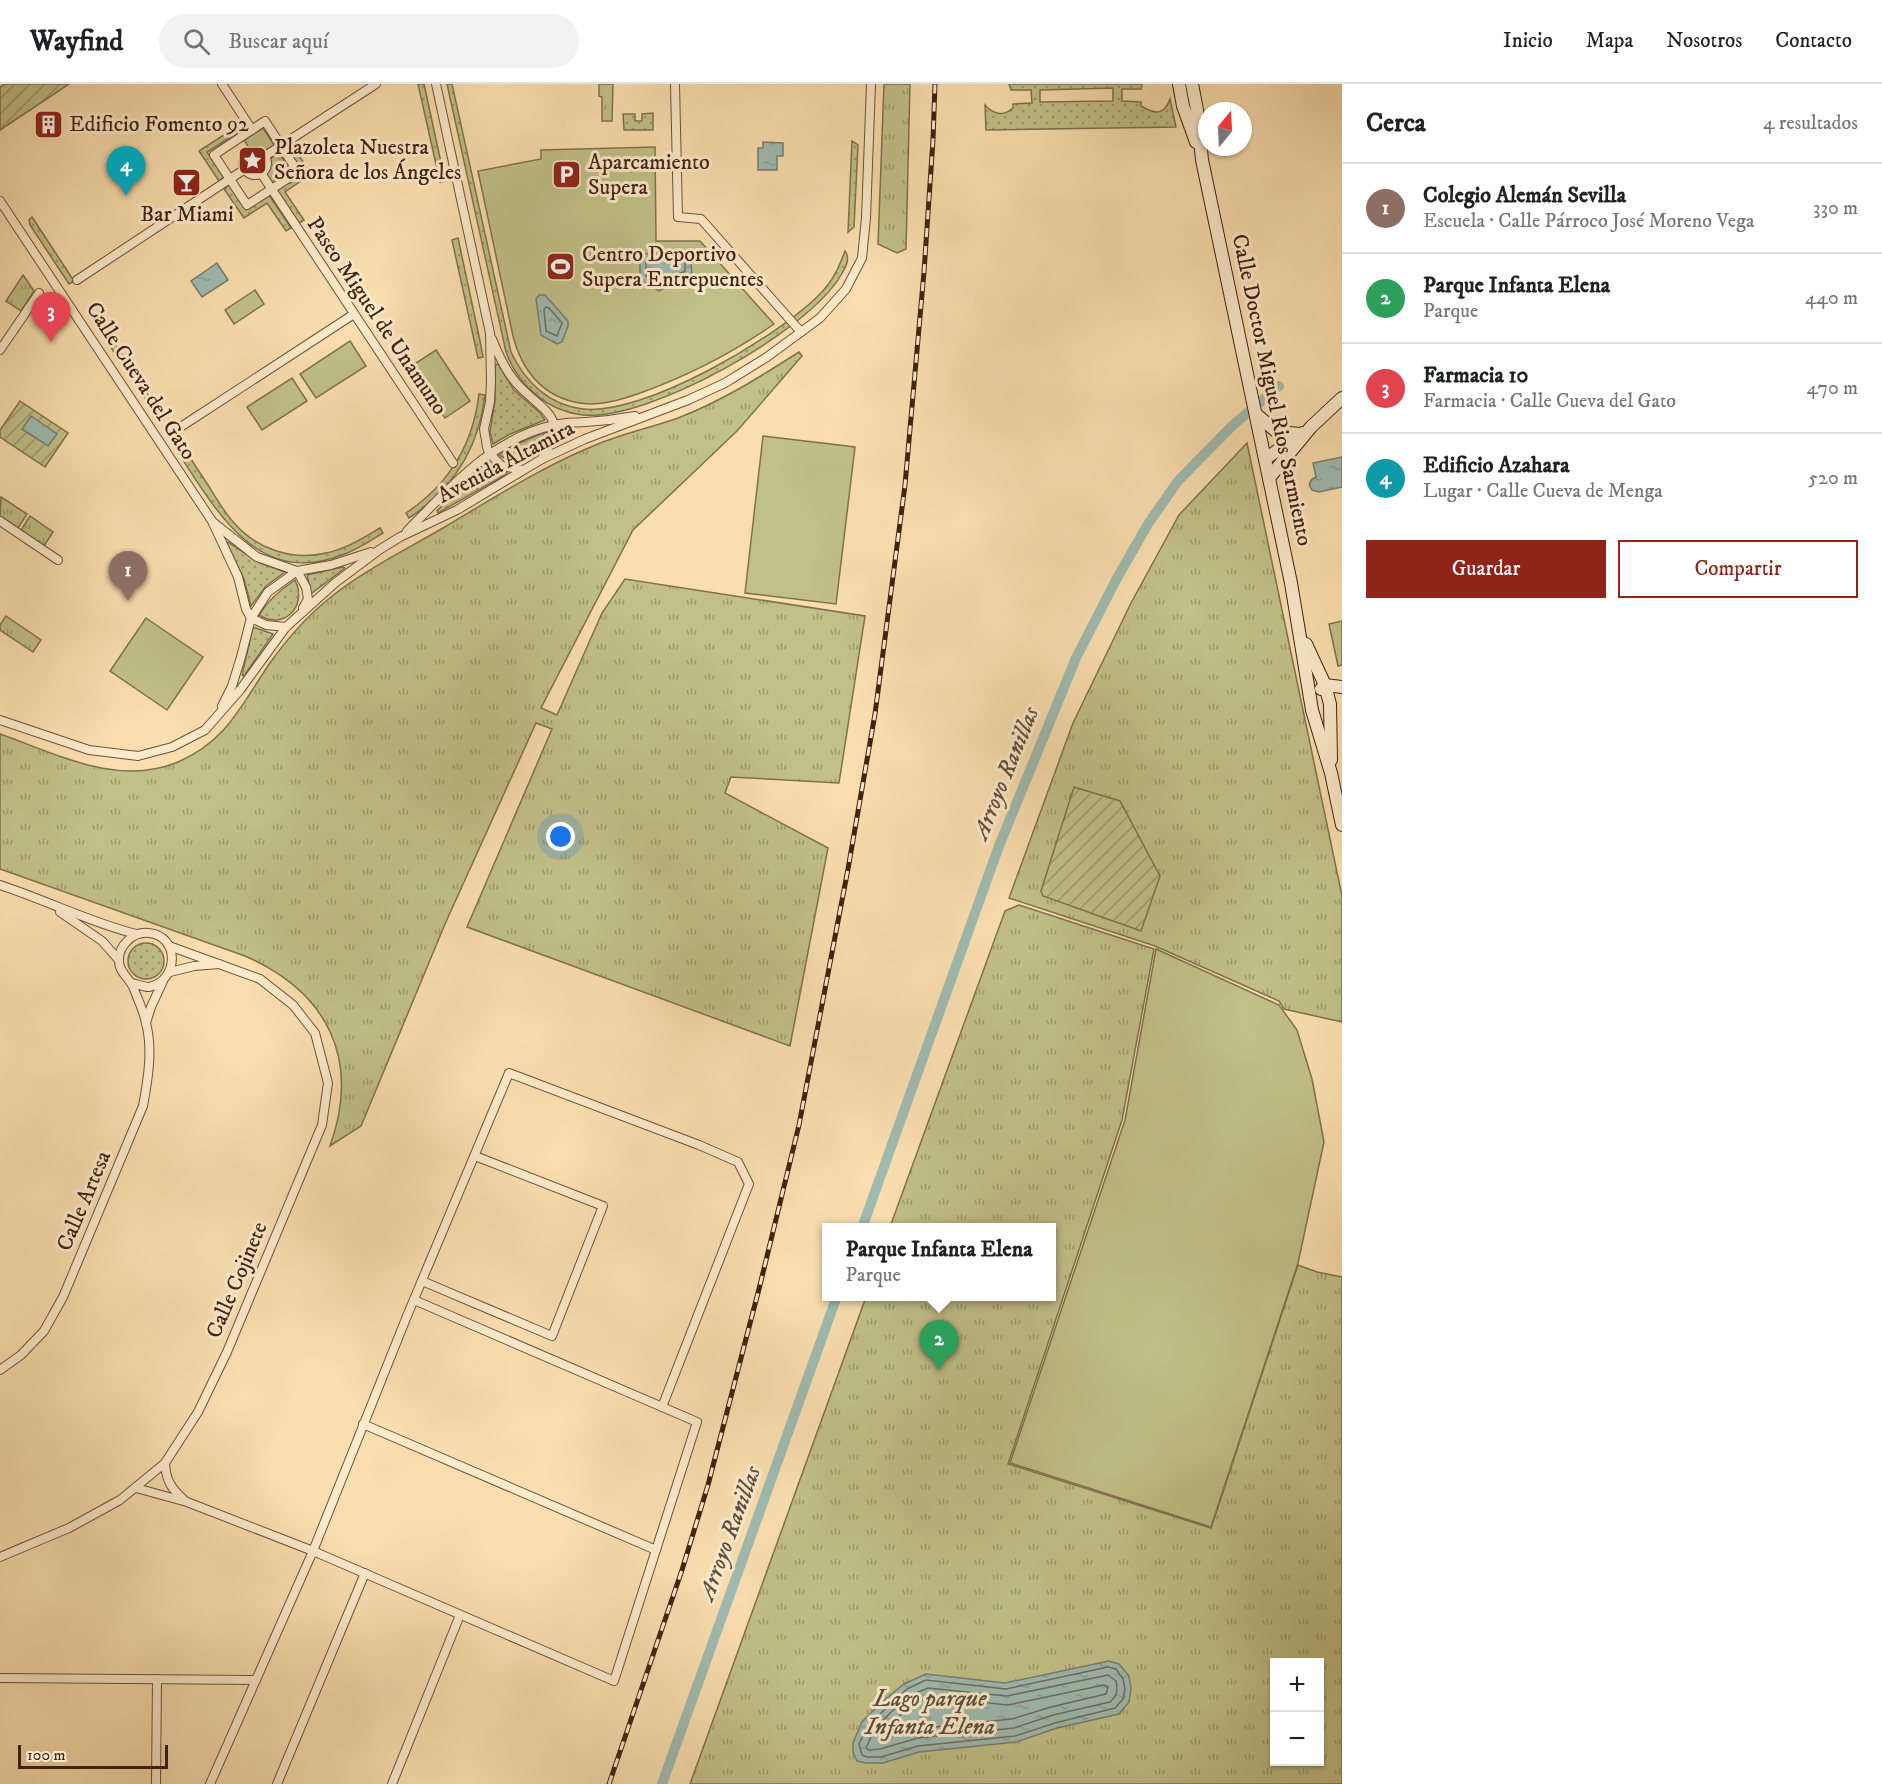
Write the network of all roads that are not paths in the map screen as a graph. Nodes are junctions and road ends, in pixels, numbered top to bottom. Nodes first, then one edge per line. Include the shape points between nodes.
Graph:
1 (222, 84) edge
2 (376, 84) edge
3 (436, 84) edge
4 (675, 84) edge
5 (871, 84) edge
6 (1179, 84) edge
7 (1192, 84) edge
8 (252, 130) junction
9 (238, 139) junction
10 (281, 146) junction
11 (248, 153) junction
12 (266, 156) junction
13 (1202, 160) junction
14 (245, 169) junction
15 (261, 173) junction
16 (230, 180) junction
17 (271, 189) junction
18 (0, 201) edge
19 (77, 280) dead end
20 (39, 293) dead end
21 (354, 314) junction
22 (801, 332) junction
23 (489, 333) junction
24 (0, 350) edge
25 (1342, 398) edge
26 (662, 410) junction
27 (1257, 415) junction
28 (555, 424) junction
29 (1311, 427) junction
30 (176, 430) dead end
31 (1300, 434) junction
32 (489, 453) junction
33 (542, 459) junction
34 (1265, 459) junction
35 (1286, 459) junction
36 (453, 463) dead end
37 (523, 470) junction
38 (1269, 478) junction
39 (0, 521) edge
40 (212, 521) junction
41 (401, 537) junction
42 (379, 550) junction
43 (58, 560) dead end
44 (297, 571) junction
45 (302, 611) junction
46 (250, 618) junction
47 (286, 627) junction
48 (1300, 629) junction
49 (1313, 659) junction
50 (1325, 686) junction
51 (1342, 686) edge
52 (1312, 710) junction
53 (218, 715) junction
54 (0, 720) edge
55 (1338, 723) edge
56 (1331, 773) junction
57 (1342, 825) edge
58 (0, 885) edge
59 (37, 897) junction
60 (136, 934) junction
61 (169, 946) junction
62 (118, 959) junction
63 (222, 964) junction
64 (170, 972) junction
65 (163, 981) junction
66 (132, 983) junction
67 (146, 1023) junction
68 (475, 1155) junction
69 (422, 1281) junction
70 (414, 1299) junction
71 (0, 1370) edge
72 (662, 1407) junction
73 (363, 1424) junction
74 (165, 1463) junction
75 (136, 1488) junction
76 (187, 1502) junction
77 (656, 1550) junction
78 (313, 1551) junction
79 (0, 1557) edge
80 (365, 1573) junction
81 (460, 1615) junction
82 (0, 1678) edge
83 (157, 1679) junction
84 (256, 1680) junction
85 (156, 1784) edge
86 (210, 1784) edge
87 (277, 1784) edge
88 (392, 1784) edge

1 - 8 street
2 - 10 street
3 - 23 street
4 - 22 street via 678,217 701,219
5 - 22 street, Avenida Altamira via 862,258 846,289 820,318
6 - 13 main road, Calle Doctor Miguel Rios Sarmiento
7 - 13 main road, Calle Doctor Miguel Rios Sarmiento
8 - 9 street
8 - 10 street via 265,122
9 - 11 street
9 - 16 street via 214,155
10 - 12 street
10 - 17 street via 298,172
11 - 12 street via 259,151
11 - 14 street
12 - 15 street via 267,164
13 - 27 main road, Calle Doctor Miguel Rios Sarmiento
14 - 15 street
14 - 16 street
15 - 17 street
16 - 17 street via 247,205
16 - 19 street
17 - 21 street, Paseo Miguel de Unamuno
18 - 40 street, Calle Cueva del Gato
20 - 24 street
21 - 30 street, Calle Cueva del Gato
21 - 36 street, Paseo Miguel de Unamuno
22 - 26 street, Avenida Altamira via 725,383
23 - 28 street via 518,386 545,408
23 - 32 street via 490,402 484,429
25 - 29 main road
26 - 28 street, Avenida Altamira via 613,420
26 - 33 street, Avenida Altamira
27 - 31 main road via 1277,432
27 - 34 main road, Calle Doctor Miguel Rios Sarmiento
28 - 32 street, Avenida Altamira
28 - 33 street via 553,442
29 - 31 main road
29 - 35 main road
31 - 34 main road
32 - 37 street via 502,466
32 - 41 street, Avenida Altamira
33 - 37 street, Avenida Altamira
34 - 35 main road
34 - 38 main road, Calle Doctor Miguel Rios Sarmiento
35 - 38 main road
37 - 41 street, Avenida Altamira via 457,510
38 - 48 main road, Calle Doctor Miguel Rios Sarmiento
39 - 43 street
40 - 44 street via 256,556
40 - 46 street via 238,577
41 - 42 street, Avenida Altamira
42 - 44 street, Avenida Altamira
42 - 45 street, Avenida Altamira
44 - 45 street via 308,599
44 - 46 street, Avenida Altamira via 268,592
45 - 47 street, Avenida Altamira
46 - 47 street
46 - 53 street, Avenida Altamira via 232,686
47 - 53 street, Avenida Altamira
48 - 49 main road, Calle Doctor Miguel Rios Sarmiento
48 - 52 main road, Calle Doctor Miguel Rios Sarmiento
49 - 50 main road, Calle Doctor Miguel Rios Sarmiento
49 - 51 main road
50 - 51 main road
50 - 52 main road via 1317,692
50 - 55 main road, Calle Doctor Miguel Rios Sarmiento
52 - 55 main road
52 - 56 main road, Calle Doctor Miguel Rios Sarmiento
53 - 54 street, Avenida Altamira via 205,730 172,747 138,756 89,750
55 - 56 main road, Calle Doctor Miguel Rios Sarmiento
56 - 57 main road, Calle Doctor Miguel Rios Sarmiento
58 - 59 street
59 - 60 street via 108,927
59 - 62 street via 102,941
60 - 61 street via 161,937
60 - 62 street via 126,941
61 - 63 street, Calle Cojinete
61 - 64 street via 173,959
62 - 66 street via 122,973
63 - 64 street, Calle Cojinete
63 - 74 street, Calle Cojinete via 260,979 294,1005 315,1033 328,1083 322,1125 226,1352 198,1412
64 - 65 street
65 - 66 street via 148,987
65 - 67 street, Calle Artesa
66 - 67 street, Calle Artesa
67 - 71 street, Calle Artesa via 148,1078 143,1106 63,1297 45,1331
68 - 69 street
68 - 69 street via 603,1206 552,1336
68 - 72 street via 510,1074 738,1162 749,1184
69 - 70 street
70 - 72 street
70 - 73 street
72 - 77 street via 697,1422
73 - 77 street
73 - 78 street
74 - 75 street, Calle Cojinete
74 - 76 street via 172,1489
75 - 76 street
75 - 79 street, Calle Cojinete via 69,1528
76 - 78 street
77 - 81 street via 614,1681
78 - 80 street
78 - 84 street
80 - 81 street
80 - 87 street
81 - 88 street
82 - 83 street
83 - 84 street
83 - 85 street
84 - 86 street

